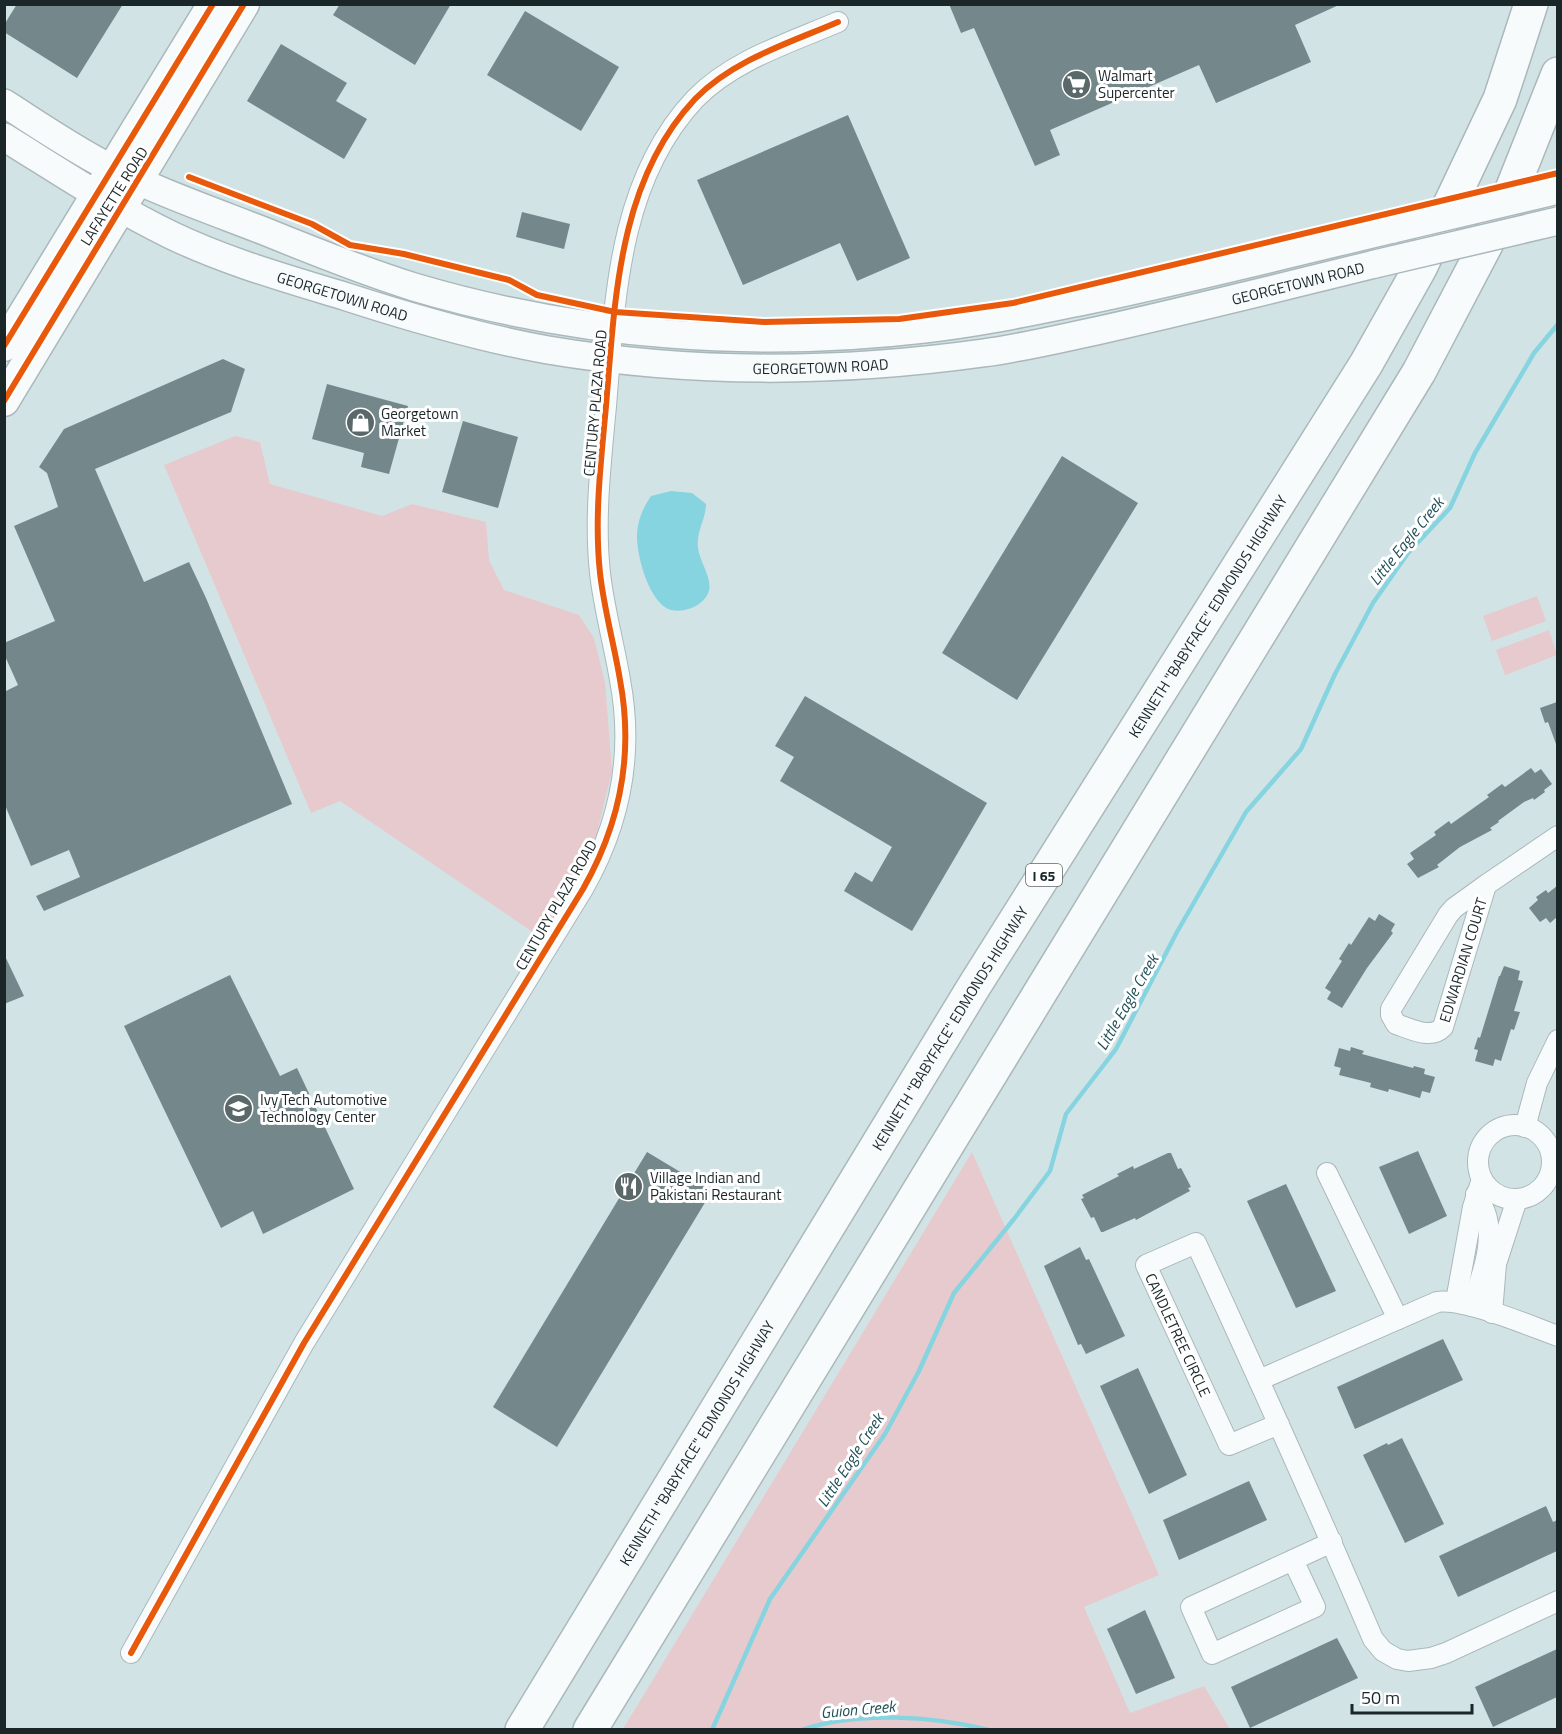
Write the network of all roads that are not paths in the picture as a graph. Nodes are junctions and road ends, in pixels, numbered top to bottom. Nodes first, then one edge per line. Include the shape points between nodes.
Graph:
1 (213, 4) edge
2 (244, 4) edge
3 (1531, 4) edge
4 (838, 22) dead end
5 (1557, 75) edge
6 (4, 103) edge
7 (4, 137) edge
8 (125, 175) junction
9 (1557, 190) edge
10 (108, 202) junction
11 (1557, 221) edge
12 (613, 328) junction
13 (4, 346) edge
14 (610, 359) junction
15 (4, 401) edge
16 (1557, 836) edge
17 (1486, 885) junction
18 (1557, 1040) edge
19 (1525, 1127) junction
20 (1327, 1173) dead end
21 (1479, 1187) junction
22 (1517, 1199) junction
23 (1464, 1304) junction
24 (1492, 1313) junction
25 (1398, 1319) junction
26 (1557, 1336) edge
27 (1259, 1380) junction
28 (1278, 1424) junction
29 (1332, 1542) junction
30 (1293, 1560) junction
31 (1557, 1601) edge
32 (131, 1653) dead end
33 (522, 1730) edge
34 (590, 1730) edge

1 - 8 main road, LAFAYETTE ROAD
2 - 8 main road, LAFAYETTE ROAD
3 - 33 highway, KENNETH "BABYFACE" EDMONDS HIGHWAY / I 65 via 1500,99 1420,268 1366,364 973,988
4 - 12 street, CENTURY PLAZA ROAD via 733,69 702,93 672,127 644,179 631,217
5 - 34 highway via 1503,212 1419,372
6 - 8 main road, GEORGETOWN ROAD
7 - 10 main road, GEORGETOWN ROAD
8 - 10 main road, LAFAYETTE ROAD
8 - 12 main road, GEORGETOWN ROAD via 188,203 414,287 534,316
9 - 12 main road, GEORGETOWN ROAD, bridge via 1145,288 927,329 782,339
10 - 13 main road, LAFAYETTE ROAD
10 - 14 main road, GEORGETOWN ROAD via 176,237 308,286 463,331
10 - 15 main road, LAFAYETTE ROAD
11 - 14 main road, GEORGETOWN ROAD, bridge via 1059,339 983,353 836,366 747,368
12 - 14 street, CENTURY PLAZA ROAD
14 - 32 street, CENTURY PLAZA ROAD via 598,543 600,578 624,710 625,760 616,812 601,857 304,1343
16 - 17 street, EDWARDIAN COURT
17 - 17 street, EDWARDIAN COURT via 1443,1027 1426,1034 1396,1024 1391,1009 1448,915
18 - 19 street via 1537,1083
19 - 21 street via 1501,1128 1487,1139 1479,1155
19 - 22 street via 1545,1140 1552,1163 1544,1186 1535,1194
20 - 25 street
21 - 22 street
21 - 23 street
22 - 24 street via 1496,1264
23 - 24 street
23 - 25 street via 1437,1302
24 - 26 street
25 - 27 street
27 - 28 street, CANDLETREE CIRCLE
27 - 28 street, CANDLETREE CIRCLE via 1196,1243 1146,1264 1229,1445
28 - 29 street, CANDLETREE CIRCLE
29 - 30 street
29 - 31 street, CANDLETREE CIRCLE via 1373,1639 1397,1659 1435,1657
30 - 30 street via 1315,1606 1212,1654 1191,1607

